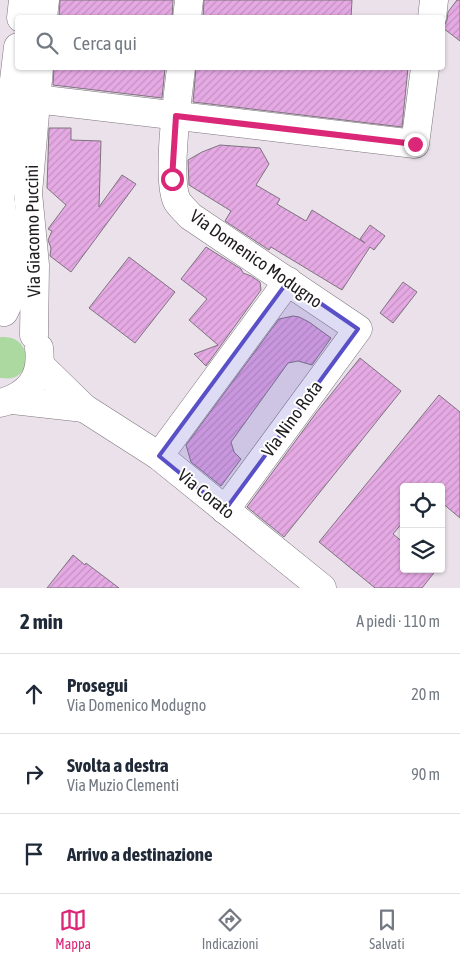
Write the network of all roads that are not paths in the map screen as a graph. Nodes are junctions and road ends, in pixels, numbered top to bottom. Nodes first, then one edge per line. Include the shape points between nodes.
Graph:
1 (23, 0) edge
2 (45, 0) edge
3 (189, 0) edge
4 (434, 0) edge
5 (21, 15) edge
6 (43, 15) edge
7 (187, 15) edge
8 (432, 15) edge
9 (15, 70) edge
10 (39, 70) edge
11 (181, 70) edge
12 (425, 70) edge
13 (36, 99) junction
14 (176, 116) junction
15 (288, 281) junction
16 (2, 312) edge
17 (358, 329) joint
18 (34, 335) junction
19 (40, 365) junction
20 (6, 402) edge
21 (84, 408) junction
22 (159, 456) junction
23 (225, 510) junction
24 (322, 588) edge

1 - 5 street
2 - 6 street
3 - 7 street
4 - 8 street
9 - 16 street, Via Giacomo Puccini via 0,196 12,293
10 - 13 street, Via Giacomo Puccini
11 - 14 street, Via Domenico Modugno
12 - 14 street via 415,144
13 - 14 street
13 - 18 street, Via Giacomo Puccini via 28,192 35,265
14 - 15 street, Via Domenico Modugno via 172,179 177,201 190,216
15 - 17 street, Via Domenico Modugno
15 - 22 street
16 - 18 street via 16,316
17 - 23 street, Via Nino Rota
18 - 19 street via 40,349
19 - 20 street, Via Corato via 35,380 25,392
19 - 21 street, Via Corato
20 - 21 street, Via Corato
21 - 22 street, Via Corato
22 - 23 street, Via Corato
23 - 24 street, Via Corato

